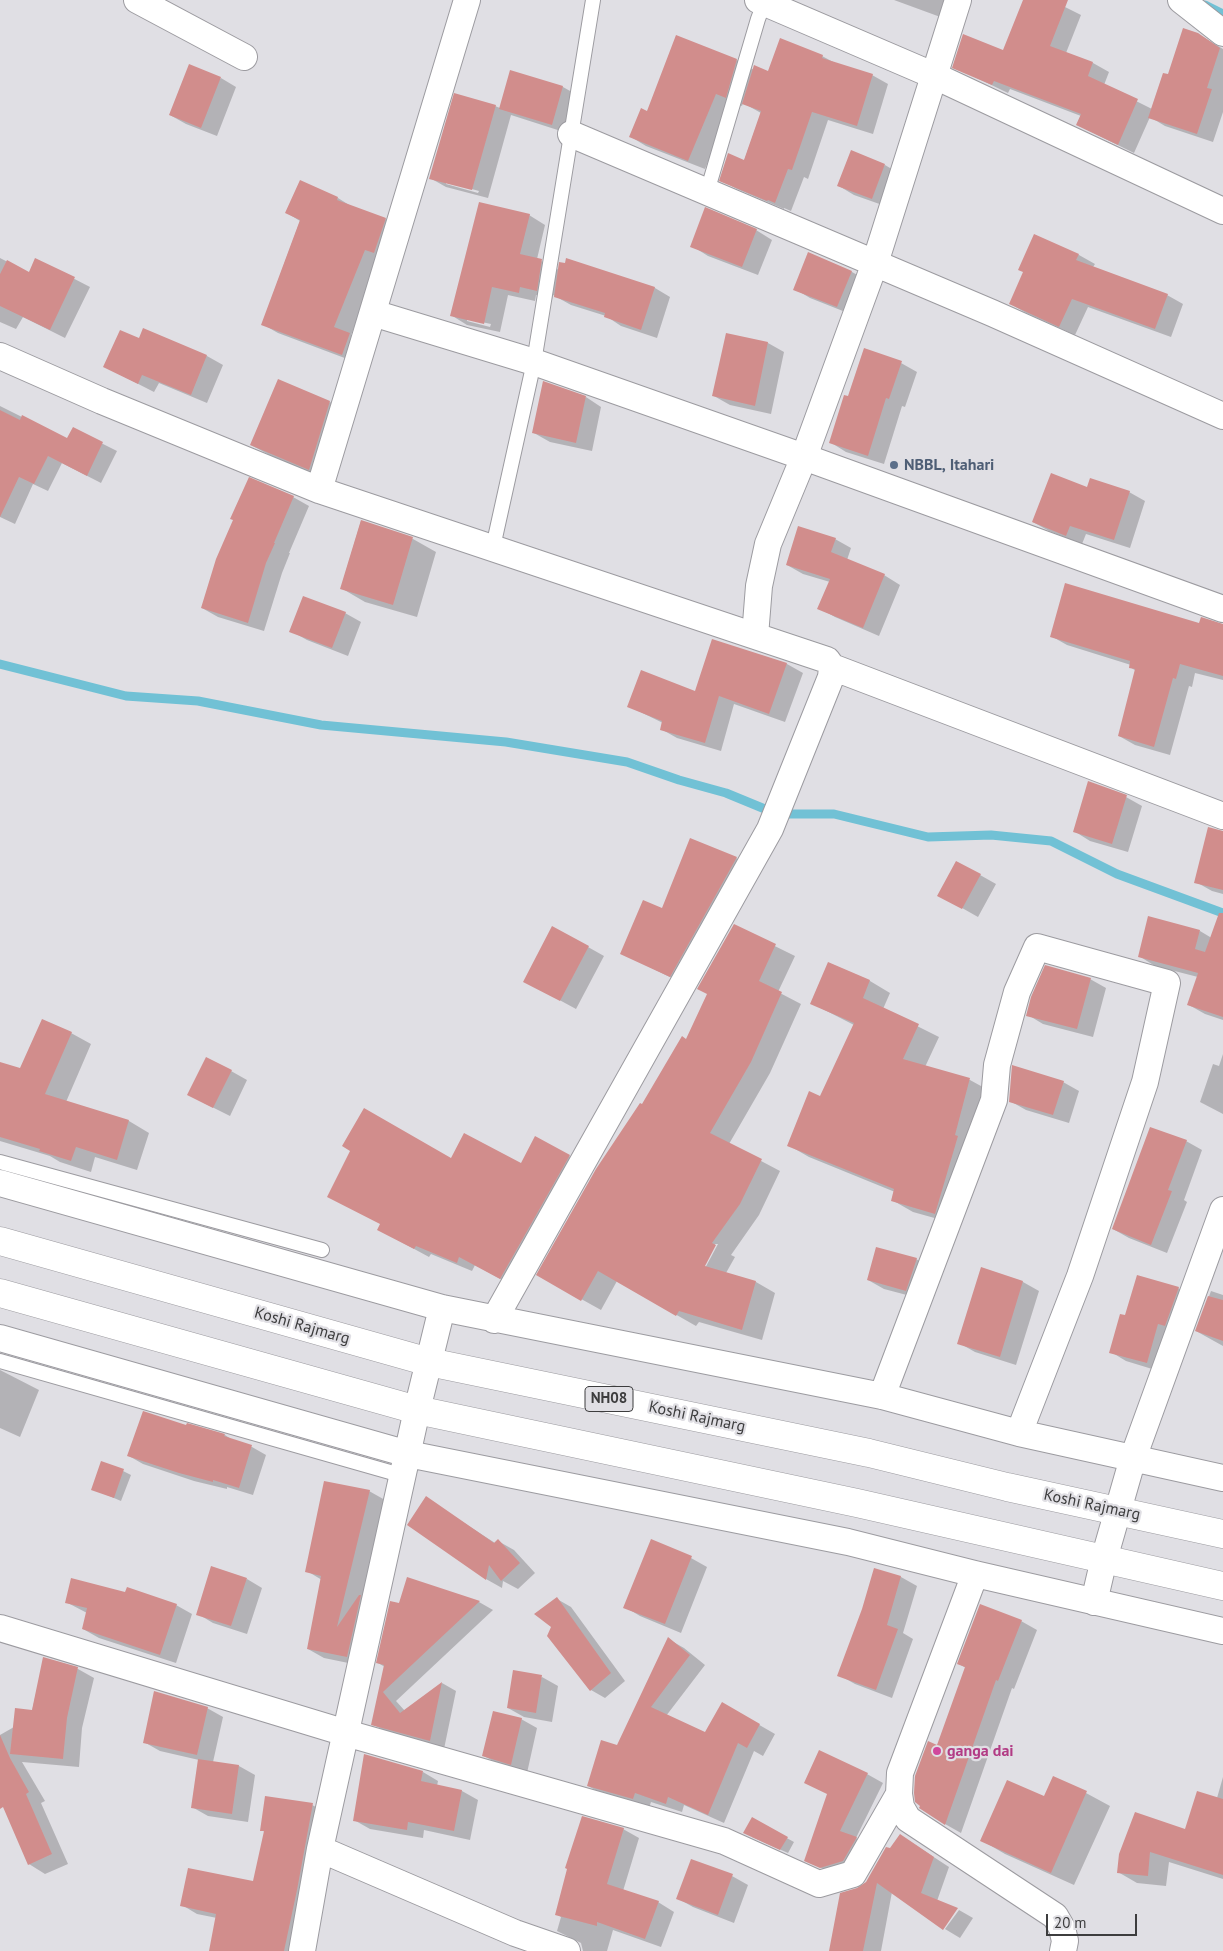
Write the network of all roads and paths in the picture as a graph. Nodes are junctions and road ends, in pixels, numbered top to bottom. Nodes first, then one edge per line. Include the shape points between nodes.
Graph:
1 (136, 0) edge
2 (467, 0) edge
3 (593, 0) edge
4 (958, 0) edge
5 (1180, 0) edge
6 (761, 1) edge
7 (1223, 33) edge
8 (244, 57) dead end
9 (935, 76) junction
10 (571, 134) junction
11 (707, 192) junction
12 (1223, 210) edge
13 (875, 263) junction
14 (373, 313) junction
15 (0, 356) edge
16 (534, 362) junction
17 (1223, 416) edge
18 (804, 457) junction
19 (319, 490) junction
20 (493, 547) junction
21 (1223, 609) edge
22 (755, 636) junction
23 (832, 668) junction
24 (1223, 816) edge
25 (0, 1162) edge
26 (0, 1183) edge
27 (1223, 1210) edge
28 (0, 1241) edge
29 (322, 1250) dead end
30 (0, 1293) edge
31 (442, 1308) junction
32 (494, 1320) junction
33 (0, 1338) edge
34 (0, 1361) edge
35 (428, 1362) junction
36 (882, 1396) junction
37 (417, 1410) junction
38 (1019, 1433) junction
39 (1133, 1458) junction
40 (406, 1465) junction
41 (1223, 1478) edge
42 (1118, 1510) junction
43 (1223, 1534) edge
44 (1104, 1559) junction
45 (974, 1574) junction
46 (1223, 1586) edge
47 (1094, 1602) junction
48 (0, 1628) edge
49 (1223, 1631) edge
50 (346, 1733) junction
51 (899, 1794) junction
52 (320, 1849) junction
53 (302, 1951) edge
54 (567, 1951) edge
55 (1063, 1951) edge

1 - 8 street
2 - 14 street
3 - 10 lane
4 - 9 street
5 - 7 street
6 - 9 street
6 - 11 lane
9 - 12 street
9 - 13 street
10 - 11 street
10 - 16 lane
11 - 13 street
13 - 17 street
13 - 18 street
14 - 16 street
14 - 19 street
15 - 19 street
16 - 18 street
16 - 20 lane
18 - 21 street
18 - 22 street via 768,544 759,586
19 - 20 street
20 - 22 street
22 - 23 street via 827,660
23 - 24 street
23 - 32 street via 770,829
25 - 29 lane
26 - 31 street
27 - 39 street
28 - 35 main road, Koshi Rajmarg / NH08
30 - 37 main road
31 - 32 street
31 - 35 street
32 - 36 street
33 - 40 street
34 - 40 lane
35 - 37 street
35 - 42 main road, Koshi Rajmarg / NH08 via 869,1453 1006,1487
36 - 38 street
36 - 38 street via 994,1100 997,1065 1017,992 1037,947 1167,983 1145,1082 1080,1276
37 - 40 street
37 - 44 main road
38 - 39 street
39 - 41 street
39 - 42 street
40 - 45 street via 848,1542
40 - 50 street
42 - 43 main road, Koshi Rajmarg / NH08
42 - 44 street
44 - 46 main road
44 - 47 street
45 - 47 street
45 - 51 street via 900,1773
47 - 49 street
48 - 50 street
50 - 51 street via 724,1841 819,1884 853,1874
50 - 52 street
51 - 55 street via 908,1819 1054,1916 1062,1928
52 - 53 street
52 - 54 street via 515,1933

